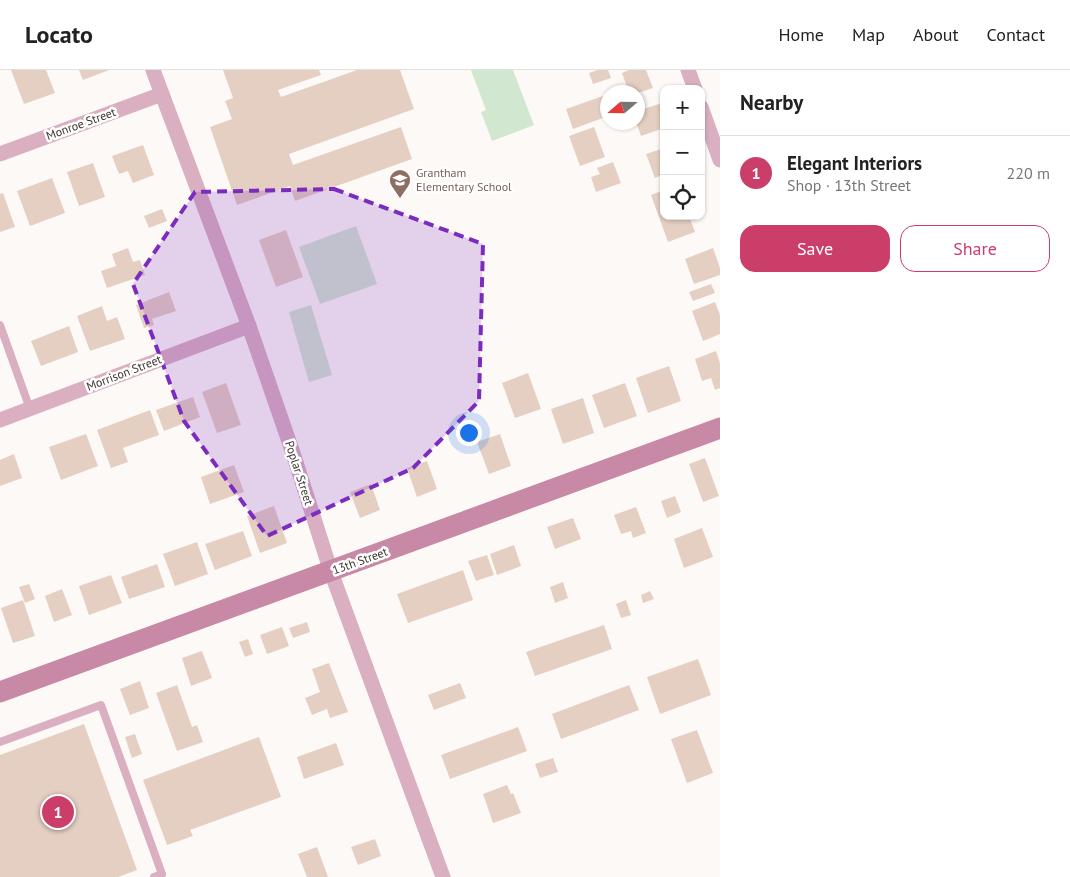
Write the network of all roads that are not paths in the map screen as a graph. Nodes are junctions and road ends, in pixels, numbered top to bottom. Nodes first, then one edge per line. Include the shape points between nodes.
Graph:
1 (153, 70) edge
2 (688, 70) edge
3 (694, 85) edge
4 (162, 94) junction
5 (705, 118) edge
6 (0, 154) edge
7 (720, 160) edge
8 (0, 325) edge
9 (249, 326) junction
10 (2, 336) edge
11 (30, 409) junction
12 (0, 420) edge
13 (720, 428) edge
14 (331, 572) junction
15 (0, 692) edge
16 (0, 742) edge
17 (154, 877) edge
18 (443, 877) edge

1 - 4 street, Poplar Street
2 - 3 street
4 - 6 street, Monroe Street
4 - 9 street, Poplar Street
5 - 7 street
8 - 10 lane
9 - 11 street, Morrison Street
9 - 14 street, Poplar Street
10 - 11 lane
11 - 12 street, Morrison Street
13 - 14 main road, 13th Street
14 - 15 main road, 13th Street
14 - 18 street, Poplar Street
16 - 17 lane via 101,705 162,874

